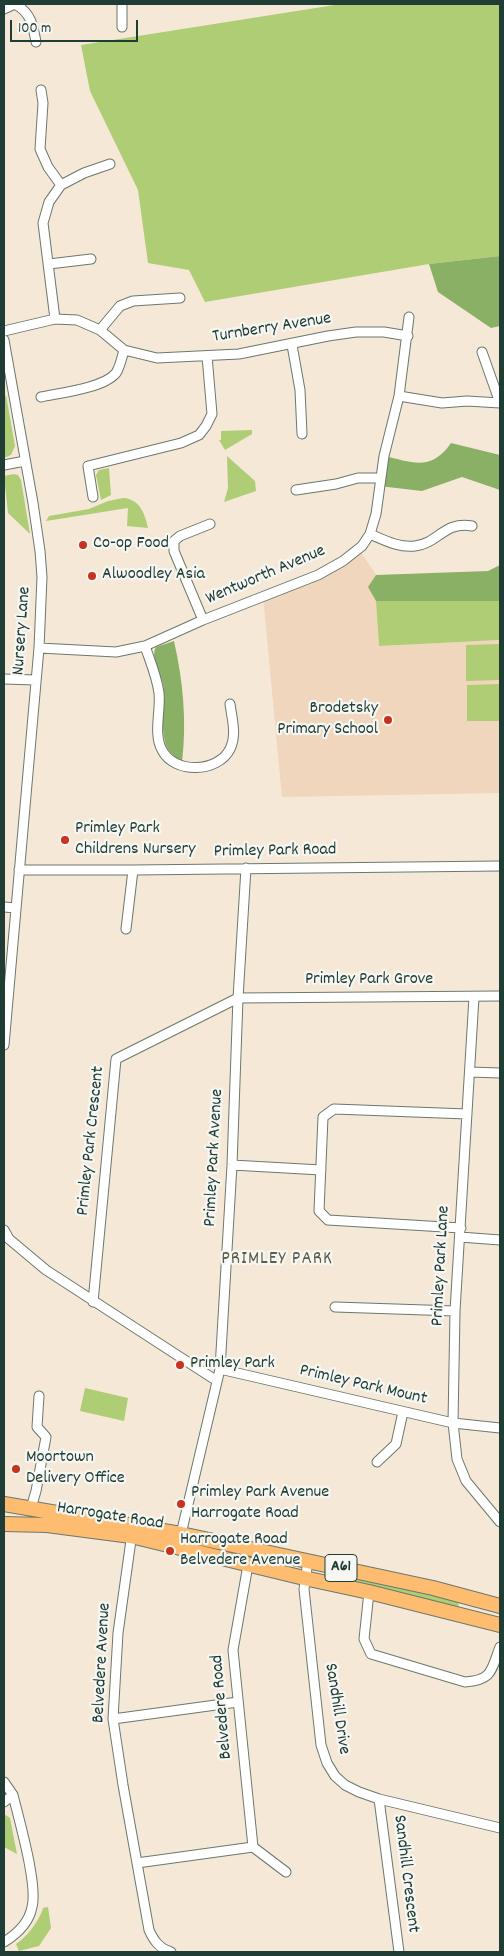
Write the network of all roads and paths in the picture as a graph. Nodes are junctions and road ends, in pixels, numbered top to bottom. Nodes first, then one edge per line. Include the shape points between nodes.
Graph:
1 (15, 4) edge
2 (122, 4) edge
3 (4, 9) edge
4 (122, 27) dead end
5 (36, 42) dead end
6 (41, 90) dead end
7 (110, 164) dead end
8 (61, 184) junction
9 (91, 259) dead end
10 (49, 264) junction
11 (180, 298) dead end
12 (409, 317) dead end
13 (55, 319) junction
14 (100, 330) junction
15 (4, 331) edge
16 (408, 336) junction
17 (4, 340) edge
18 (292, 345) junction
19 (124, 350) junction
20 (482, 352) dead end
21 (207, 356) junction
22 (399, 396) junction
23 (41, 397) dead end
24 (500, 403) edge
25 (302, 434) dead end
26 (25, 461) junction
27 (4, 465) edge
28 (380, 478) junction
29 (296, 490) dead end
30 (94, 497) dead end
31 (210, 524) dead end
32 (472, 526) dead end
33 (370, 534) junction
34 (203, 620) junction
35 (145, 646) junction
36 (39, 648) junction
37 (4, 679) edge
38 (36, 680) junction
39 (230, 704) dead end
40 (500, 866) edge
41 (246, 868) junction
42 (19, 870) junction
43 (133, 870) junction
44 (4, 907) edge
45 (16, 908) junction
46 (126, 929) dead end
47 (500, 996) edge
48 (474, 997) junction
49 (238, 998) junction
50 (4, 1045) edge
51 (470, 1072) junction
52 (500, 1073) edge
53 (467, 1114) junction
54 (232, 1166) junction
55 (320, 1170) junction
56 (461, 1228) junction
57 (4, 1230) edge
58 (460, 1238) junction
59 (500, 1240) edge
60 (6, 1242) edge
61 (93, 1302) junction
62 (335, 1307) dead end
63 (455, 1312) junction
64 (220, 1369) junction
65 (217, 1381) junction
66 (40, 1396) dead end
67 (403, 1412) junction
68 (453, 1423) junction
69 (500, 1428) edge
70 (376, 1462) dead end
71 (4, 1504) edge
72 (31, 1508) junction
73 (500, 1522) edge
74 (4, 1524) edge
75 (30, 1525) junction
76 (132, 1531) junction
77 (181, 1534) junction
78 (308, 1561) junction
79 (248, 1565) junction
80 (304, 1578) junction
81 (369, 1592) junction
82 (467, 1597) junction
83 (500, 1606) edge
84 (500, 1619) edge
85 (500, 1625) edge
86 (500, 1647) edge
87 (238, 1702) junction
88 (113, 1719) junction
89 (4, 1782) edge
90 (13, 1795) junction
91 (379, 1799) junction
92 (4, 1802) edge
93 (500, 1828) edge
94 (253, 1847) junction
95 (137, 1863) junction
96 (286, 1872) dead end
97 (4, 1942) edge
98 (171, 1952) edge
99 (398, 1952) edge

1 - 3 street
1 - 5 street via 31,19
2 - 4 street
6 - 8 street via 40,149
7 - 8 street
8 - 10 street via 49,202 43,223
9 - 10 street
10 - 13 street
11 - 14 street via 132,301 120,306
12 - 16 street, Wentworth Avenue
13 - 14 street, Turnberry Avenue via 77,320
13 - 15 street, Turnberry Avenue
14 - 19 street, Turnberry Avenue
16 - 18 street, Turnberry Avenue via 356,332
16 - 22 street, Wentworth Avenue
17 - 26 street, Nursery Lane
18 - 21 street, Turnberry Avenue
18 - 25 street via 300,390
19 - 21 street, Turnberry Avenue via 157,358
19 - 23 street via 111,377 98,384
20 - 24 street
21 - 30 street via 212,414 199,436 88,466
22 - 24 street via 442,403
22 - 28 street, Wentworth Avenue
26 - 27 street
26 - 36 street, Nursery Lane via 42,577
28 - 29 street via 358,478
28 - 33 street, Wentworth Avenue
31 - 34 street via 174,541 174,551
32 - 33 street via 449,527 417,546 400,545
33 - 34 street, Wentworth Avenue via 362,546 343,561 318,575
34 - 35 street, Wentworth Avenue
35 - 36 street, Wentworth Avenue via 116,652
35 - 39 street via 159,693 161,749 172,761 203,767 223,759 233,738
36 - 38 street, Nursery Lane
37 - 38 street
38 - 42 street, Nursery Lane
40 - 41 street, Primley Park Road
41 - 43 street, Primley Park Road
41 - 49 street, Primley Park Avenue
42 - 43 street, Primley Park Road
42 - 45 street, Nursery Lane
43 - 46 street
44 - 45 street
45 - 50 street, Nursery Lane
47 - 48 street, Primley Park Grove
48 - 49 street, Primley Park Grove
48 - 51 street, Primley Park Lane
49 - 54 street, Primley Park Avenue
49 - 61 street, Primley Park Crescent via 116,1059
51 - 52 street
51 - 53 street, Primley Park Lane
53 - 55 street via 334,1109 324,1117
53 - 56 street, Primley Park Lane
54 - 55 street
54 - 64 street, Primley Park Avenue
55 - 56 street via 319,1211 328,1220
56 - 58 street, Primley Park Lane
57 - 60 street
58 - 59 street
58 - 63 street, Primley Park Lane
60 - 61 street
61 - 65 street
62 - 63 street
63 - 68 street, Primley Park Lane
64 - 65 street, Primley Park Avenue
64 - 67 street, Primley Park Mount
65 - 77 street, Primley Park Avenue
66 - 72 street via 37,1427 46,1437
67 - 68 street, Primley Park Mount
67 - 70 street via 396,1444
68 - 69 street, Primley Park Mount
68 - 73 street, Primley Park Lane via 457,1459 466,1481
71 - 72 highway, Harrogate Road / A61
71 - 75 highway via 10,1509 28,1513
72 - 76 highway, Harrogate Road / A61
74 - 75 highway, Harrogate Road / A61
75 - 76 highway, Harrogate Road / A61
76 - 77 highway, Harrogate Road / A61
76 - 79 highway, Harrogate Road / A61
76 - 88 street, Belvedere Avenue via 118,1633
77 - 78 highway, Harrogate Road / A61
78 - 80 street, Sandhill Drive
78 - 82 highway, Harrogate Road / A61
79 - 80 highway, Harrogate Road / A61
79 - 87 street, Belvedere Road via 233,1650
80 - 81 highway, Harrogate Road / A61
80 - 91 street, Sandhill Drive via 321,1745 327,1763 345,1785
81 - 85 highway, Harrogate Road / A61
81 - 86 street via 364,1639 371,1654 385,1660 466,1682 479,1681 490,1674
82 - 83 highway, Harrogate Road / A61
82 - 84 highway via 466,1610
87 - 88 street
87 - 94 street, Belvedere Road
88 - 95 street, Belvedere Avenue
89 - 90 street
90 - 92 street
90 - 97 street via 34,1891 26,1923
91 - 93 street, Sandhill Drive
91 - 99 street, Sandhill Crescent
94 - 95 street
94 - 96 street
95 - 98 street, Belvedere Avenue via 149,1930 159,1946

